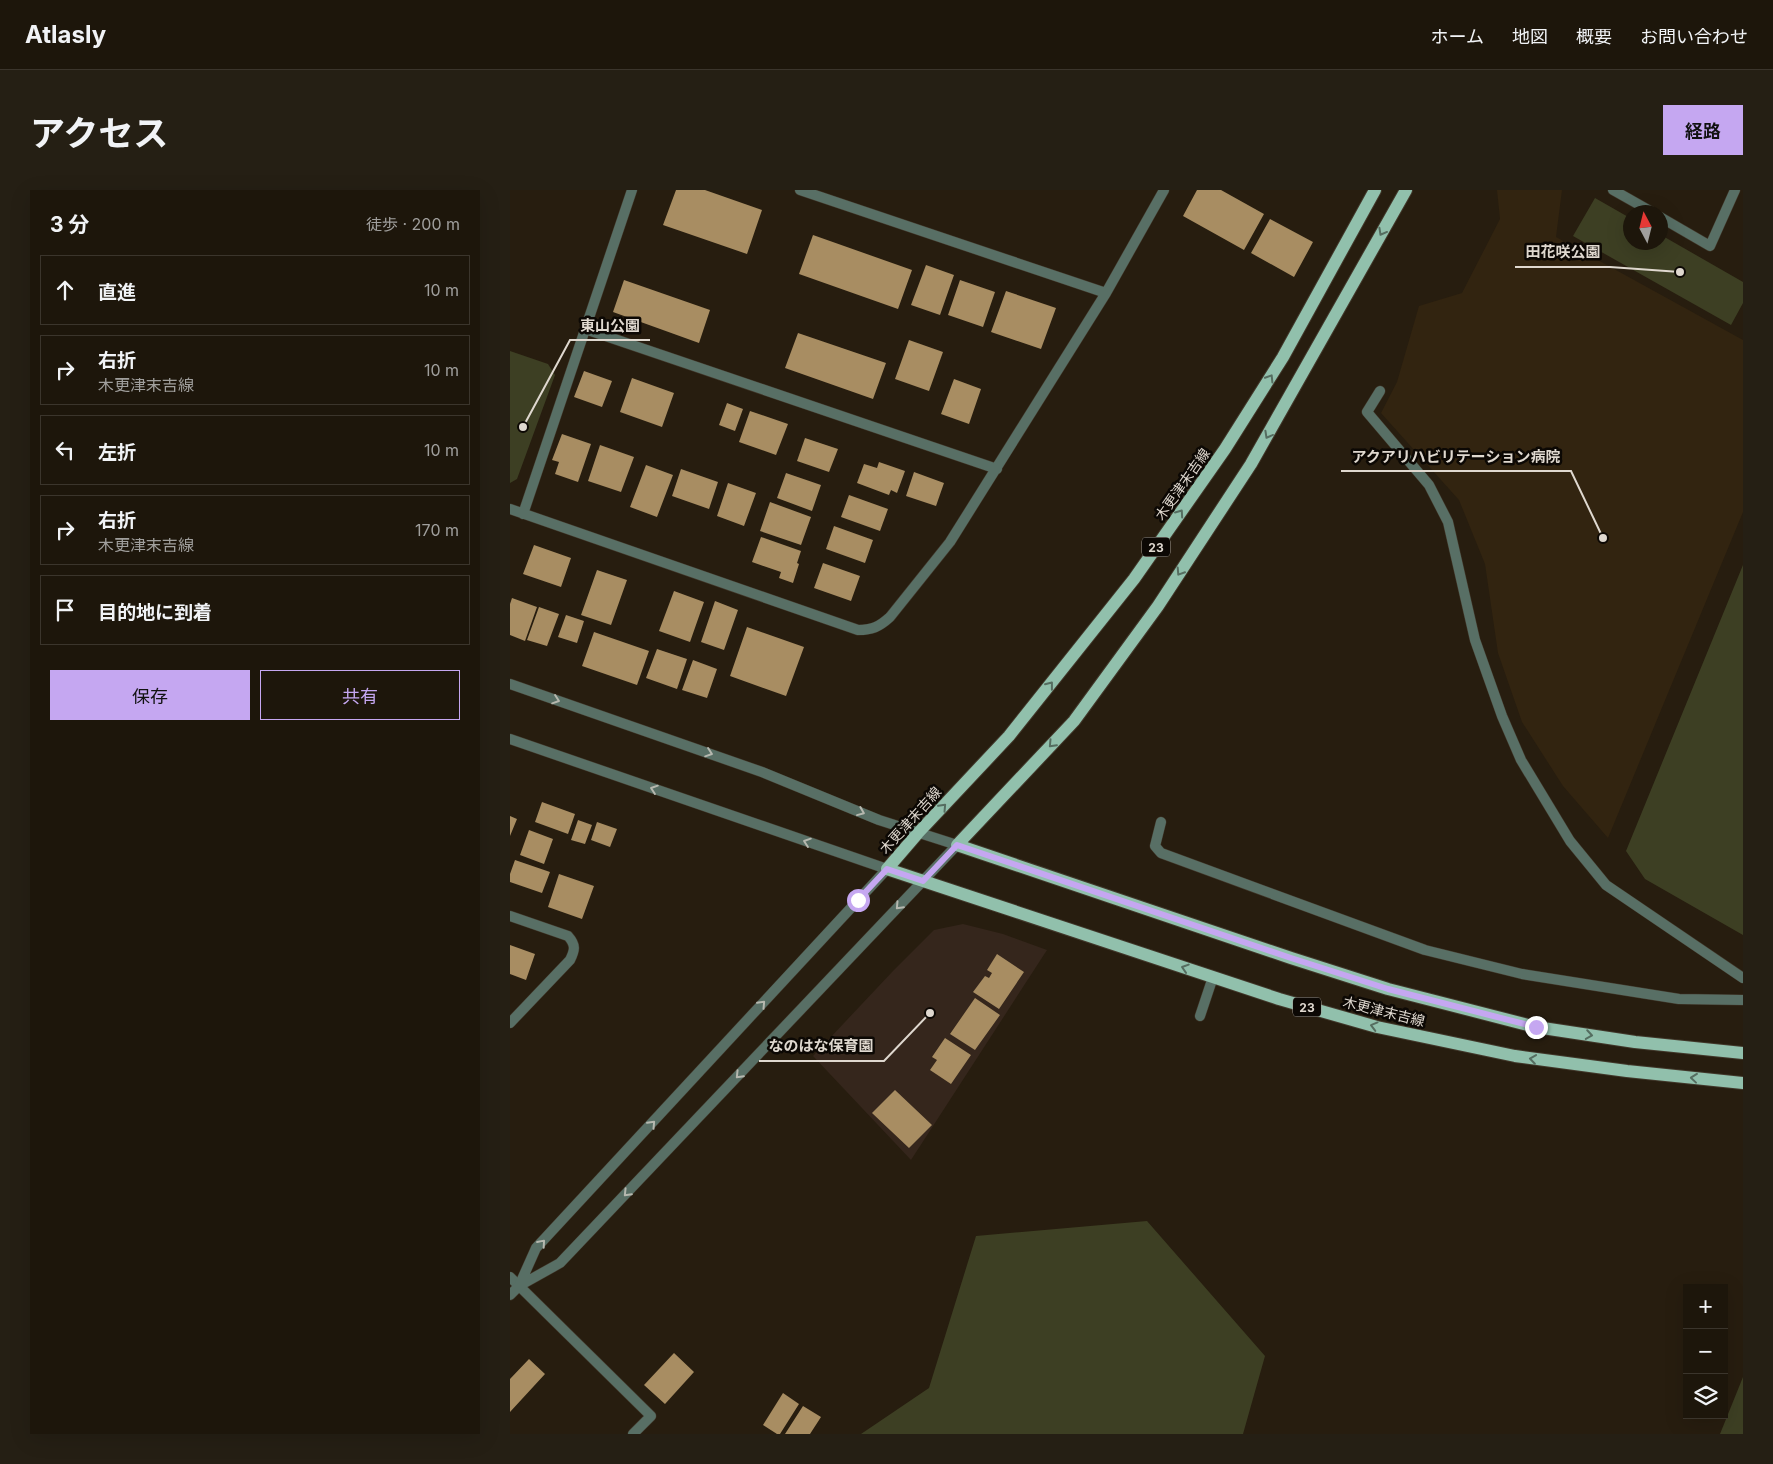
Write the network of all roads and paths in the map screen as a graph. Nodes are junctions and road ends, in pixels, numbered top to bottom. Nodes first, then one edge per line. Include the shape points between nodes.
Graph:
1 (632, 190) edge
2 (800, 190) edge
3 (1164, 190) edge
4 (1375, 190) edge
5 (1406, 190) edge
6 (1613, 190) edge
7 (1735, 190) edge
8 (1640, 205) edge
9 (1668, 222) edge
10 (1106, 293) junction
11 (585, 329) junction
12 (1380, 391) dead end
13 (997, 469) junction
14 (510, 509) edge
15 (523, 514) junction
16 (510, 684) edge
17 (510, 739) edge
18 (1161, 822) dead end
19 (918, 832) junction
20 (957, 845) junction
21 (887, 869) junction
22 (923, 881) junction
23 (510, 916) edge
24 (1213, 977) junction
25 (1743, 978) edge
26 (1743, 1000) edge
27 (1200, 1016) dead end
28 (510, 1022) edge
29 (1743, 1053) edge
30 (1743, 1083) edge
31 (510, 1277) edge
32 (519, 1286) junction
33 (510, 1295) edge
34 (633, 1434) edge

1 - 11 street
2 - 10 street
3 - 10 street
19 -> 4 main road, 木更津末吉線 / 23 via 1009,736 1134,578 1225,449 1283,357
5 -> 20 main road, 23 via 1251,464 1158,606 1074,721
6 - 8 street
7 - 9 street via 1710,246
10 - 13 street
11 - 13 street
11 - 15 street
12 - 25 street via 1367,412 1429,485 1448,522 1475,640 1502,716 1521,760 1570,841 1606,885
13 - 15 street via 950,542 890,618 871,630 858,630
14 - 15 street
16 -> 19 street via 762,772 879,820
21 -> 17 street
18 - 26 street via 1155,846 1161,853 1425,950 1532,976 1679,998
19 - 20 street
19 - 21 main road, 木更津末吉線 / 23
20 - 22 street
20 -> 29 main road, 木更津末吉線 via 1388,989 1536,1027 1635,1042
21 - 22 main road, 木更津末吉線 / 23
32 -> 21 street via 536,1248
24 -> 22 main road, 木更津末吉線 / 23
22 -> 32 street via 560,1264
23 - 28 street via 568,936 574,943 570,960
24 - 27 street
30 -> 24 main road, 木更津末吉線 / 23 via 1515,1056 1377,1027
31 - 32 street
32 - 33 street
32 - 34 street via 651,1416

